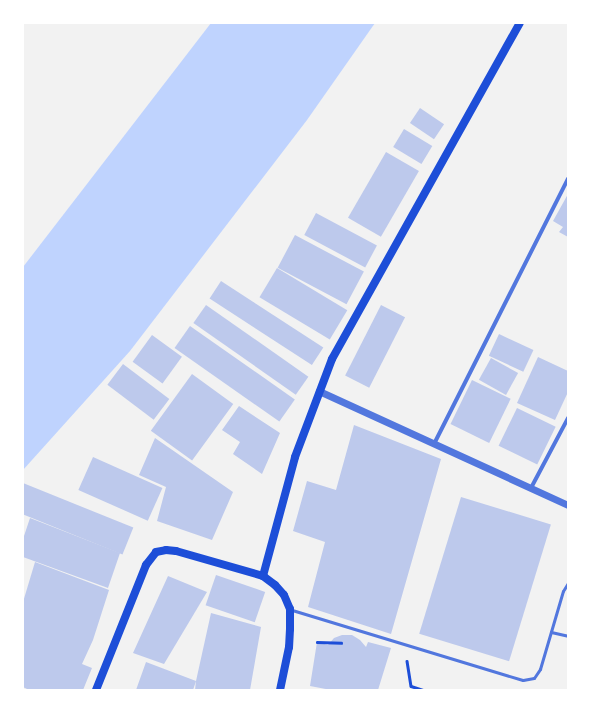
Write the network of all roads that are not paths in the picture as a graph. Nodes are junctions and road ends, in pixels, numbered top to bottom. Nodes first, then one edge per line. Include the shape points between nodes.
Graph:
1 (520, 23) edge
2 (568, 178) edge
3 (319, 391) junction
4 (568, 418) edge
5 (434, 444) junction
6 (531, 488) junction
7 (568, 505) edge
8 (263, 576) junction
9 (568, 583) edge
10 (290, 609) junction
11 (551, 632) junction
12 (568, 636) edge
13 (96, 690) edge
14 (280, 690) edge

1 - 3 main road via 351,322
2 - 5 street
3 - 5 street
3 - 8 main road via 295,457
4 - 6 street
5 - 6 street
6 - 7 street
8 - 10 main road via 280,590
8 - 13 main road via 176,551 156,552 146,565
9 - 11 lane via 563,590
10 - 11 lane via 523,680 534,678 540,669
10 - 14 main road via 289,647
11 - 12 lane

